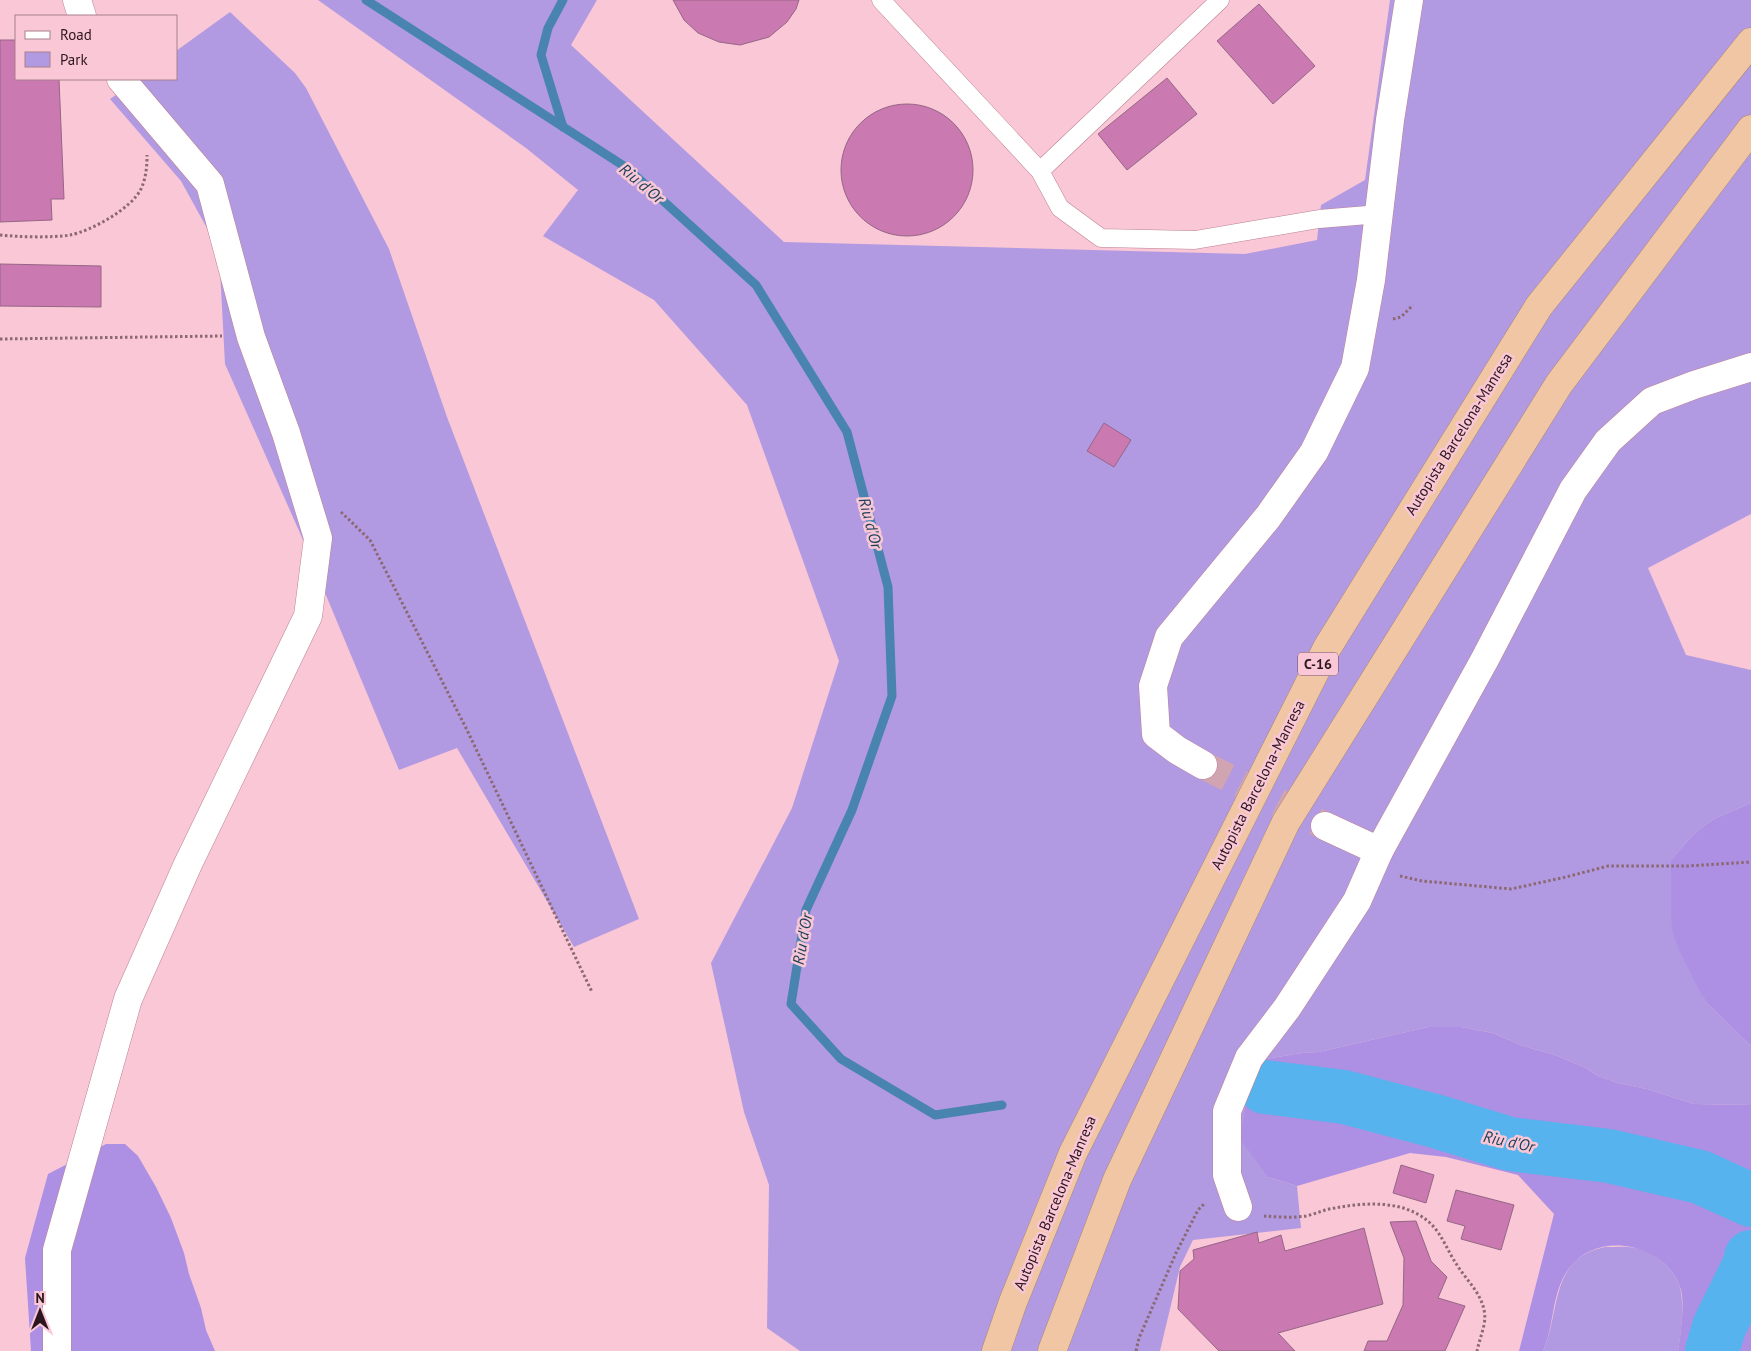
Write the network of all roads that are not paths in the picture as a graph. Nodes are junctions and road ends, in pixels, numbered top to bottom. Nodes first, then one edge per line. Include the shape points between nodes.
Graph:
1 (76, 0) edge
2 (881, 0) edge
3 (1220, 0) edge
4 (1409, 0) edge
5 (82, 15) edge
6 (1751, 42) edge
7 (123, 80) edge
8 (1751, 129) edge
9 (1040, 172) junction
10 (1380, 214) junction
11 (1751, 366) edge
12 (1203, 766) tunnel mouth
13 (1325, 826) tunnel mouth
14 (1375, 860) junction
15 (1238, 1207) dead end
16 (57, 1351) edge
17 (996, 1351) edge
18 (1052, 1351) edge

1 - 5 street
2 - 9 lane
3 - 9 lane
4 - 10 street via 1390,120
6 - 17 highway, Autopista Barcelona-Manresa / C-16 via 1539,306 1326,648 1073,1153
7 - 16 street via 210,184 251,337 286,433 318,538 308,616 188,864 128,999 57,1250
8 - 18 highway via 1559,384 1286,822 1117,1180
9 - 10 lane via 1060,208 1100,238 1195,240 1319,219
10 - 12 street via 1355,368 1314,452 1268,517 1169,637 1153,686 1156,734
11 - 14 street via 1652,400 1608,441 1573,490
13 - 14 street
14 - 15 street via 1357,901 1287,1008 1249,1058 1227,1111 1227,1174

